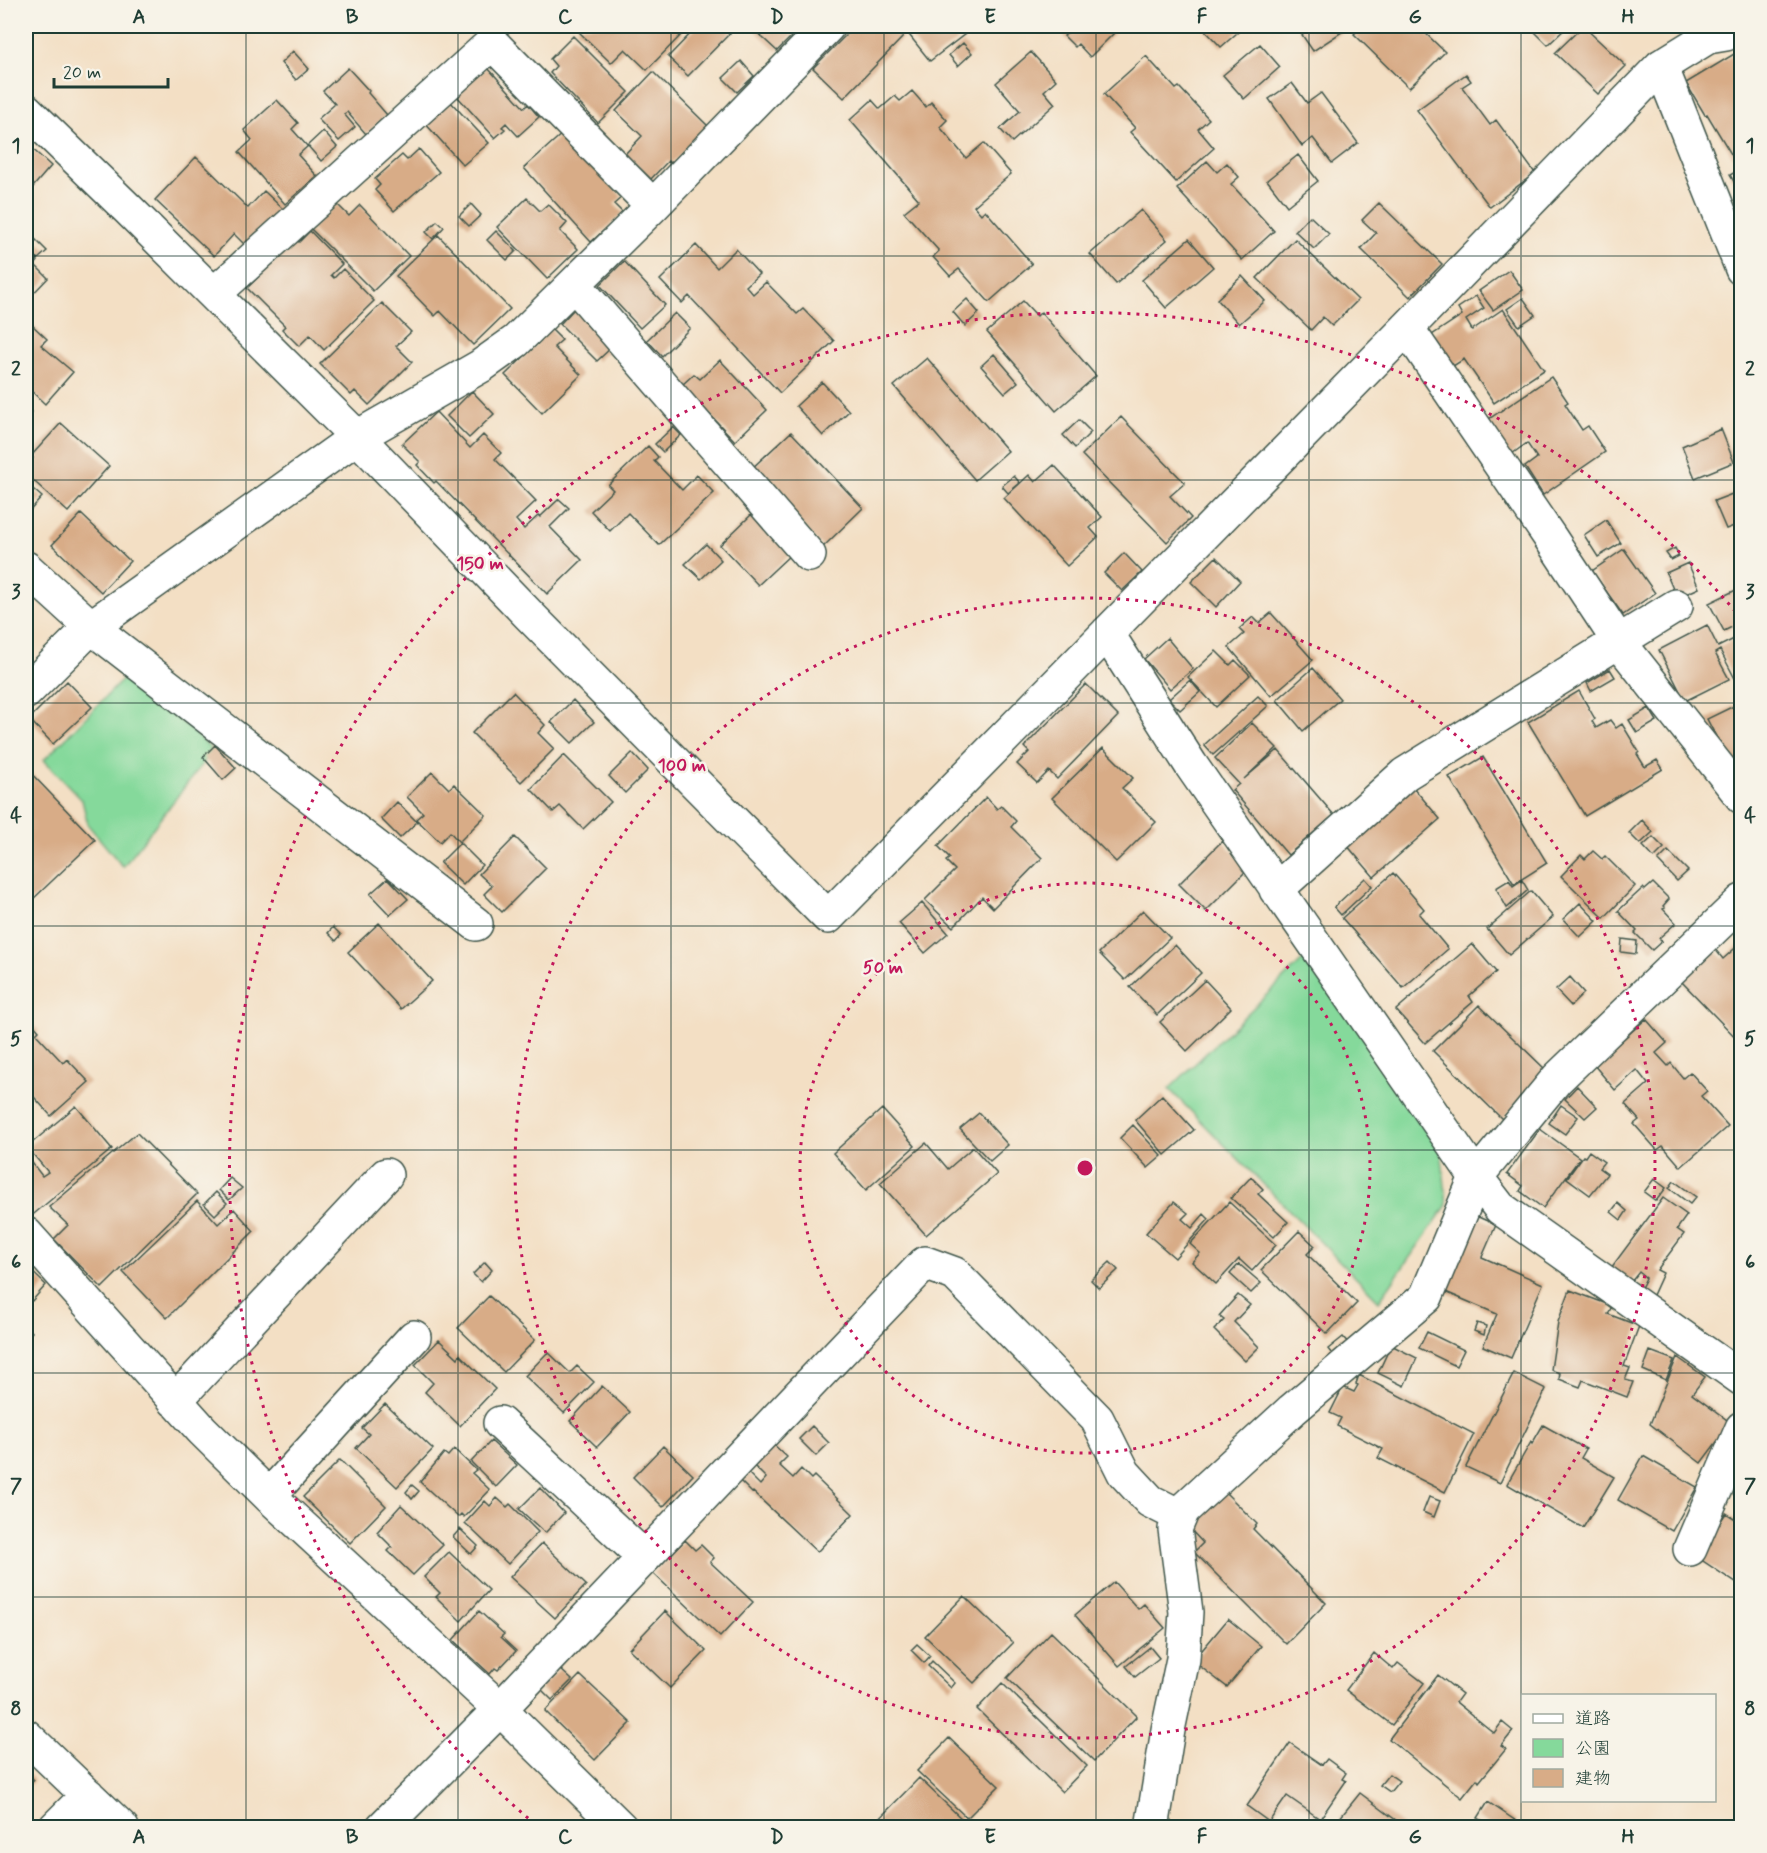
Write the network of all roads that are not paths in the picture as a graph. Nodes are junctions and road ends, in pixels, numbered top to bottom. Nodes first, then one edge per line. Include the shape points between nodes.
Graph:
1 (828, 26) edge
2 (1742, 26) edge
3 (1661, 66) junction
4 (26, 111) edge
5 (653, 206) junction
6 (1742, 269) edge
7 (574, 284) junction
8 (214, 294) junction
9 (1407, 328) junction
10 (357, 437) junction
11 (809, 555) dead end
12 (26, 568) edge
13 (1676, 606) dead end
14 (91, 627) junction
15 (1107, 633) junction
16 (1619, 642) junction
17 (26, 692) edge
18 (1742, 797) edge
19 (1276, 890) junction
20 (1742, 901) edge
21 (476, 924) dead end
22 (386, 1175) dead end
23 (1476, 1177) junction
24 (26, 1234) edge
25 (414, 1337) dead end
26 (1742, 1379) edge
27 (175, 1401) junction
28 (500, 1423) dead end
29 (1742, 1428) edge
30 (269, 1496) junction
31 (1180, 1516) junction
32 (1690, 1549) dead end
33 (645, 1557) junction
34 (500, 1709) junction
35 (26, 1736) edge
36 (88, 1795) junction
37 (55, 1827) edge
38 (122, 1827) edge
39 (382, 1827) edge
40 (621, 1827) edge
41 (1152, 1827) edge

1 - 5 street
2 - 3 street via 1708,37
3 - 6 street
3 - 9 street
4 - 8 street
5 - 7 street
5 - 8 street via 492,43
7 - 10 street via 516,341 481,366
7 - 11 street
8 - 10 street
9 - 15 street
9 - 16 street
10 - 14 street
10 - 15 street via 828,916
12 - 14 street
13 - 16 street
14 - 17 street
14 - 21 street
15 - 19 street
16 - 18 street
16 - 19 street via 1405,774
19 - 23 street
20 - 23 street via 1557,1079
22 - 27 street
23 - 26 street via 1500,1208
23 - 31 street via 1426,1297 1276,1424
24 - 27 street
25 - 30 street
27 - 30 street
28 - 33 street
29 - 32 street
30 - 34 street
31 - 33 street via 1150,1501 1124,1473 1097,1419 955,1274 925,1263
31 - 41 street via 1175,1529 1186,1612 1183,1659
33 - 34 street
34 - 39 street
34 - 40 street
35 - 36 street
36 - 37 street
36 - 38 street

